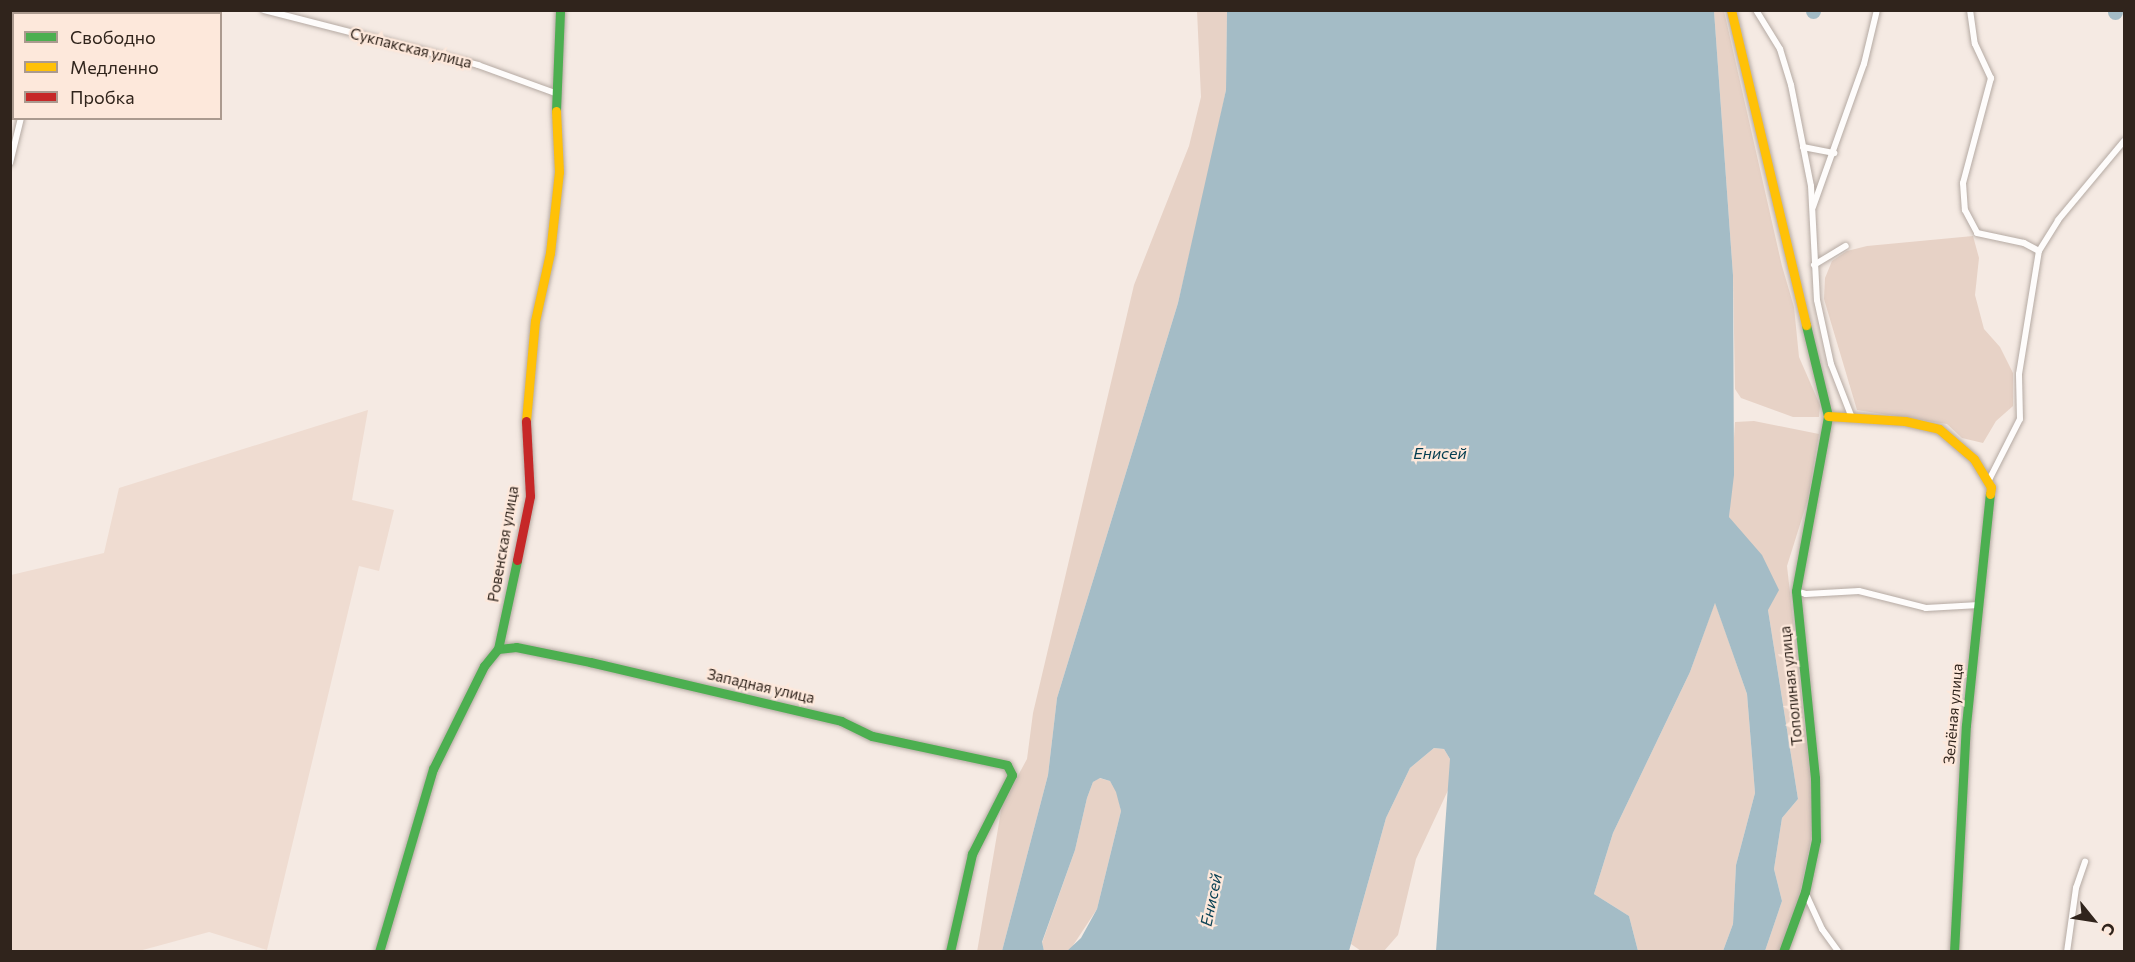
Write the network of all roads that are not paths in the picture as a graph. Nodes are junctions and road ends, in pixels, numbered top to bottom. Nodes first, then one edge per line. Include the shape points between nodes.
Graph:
1 (264, 10) edge
2 (560, 10) edge
3 (1731, 10) edge
4 (1756, 10) edge
5 (1877, 10) edge
6 (1970, 10) edge
7 (555, 93) junction
8 (21, 120) edge
9 (2124, 141) edge
10 (1803, 147) junction
11 (1834, 153) junction
12 (10, 163) edge
13 (1812, 208) junction
14 (1846, 246) dead end
15 (2039, 250) junction
16 (1814, 265) junction
17 (1828, 416) junction
18 (1852, 418) junction
19 (1989, 480) junction
20 (1796, 591) junction
21 (1979, 605) junction
22 (498, 649) junction
23 (2085, 862) dead end
24 (1805, 892) junction
25 (379, 951) edge
26 (950, 951) edge
27 (1782, 951) edge
28 (1839, 951) edge
29 (1954, 951) edge
30 (2067, 951) edge

1 - 7 street, Сукпакская улица via 478,65
2 - 7 street, Ровенская улица
3 - 17 street
4 - 10 street via 1780,50
5 - 11 street via 1864,64
6 - 15 street via 1975,44 1991,78 1962,196 1977,233
7 - 22 street, Ровенская улица via 559,172 550,253 534,327 525,436 530,496
8 - 12 street
9 - 15 street via 2058,220
10 - 11 street
10 - 13 street
11 - 13 street
13 - 16 street
14 - 16 street
15 - 19 street via 2019,374 2020,419
16 - 18 street via 1831,364
17 - 18 street
17 - 20 street, Тополиная улица
18 - 19 street via 1940,429 1960,444
19 - 21 street, Зелёная улица via 1992,495
20 - 21 street via 1859,591 1926,608
20 - 24 street, Тополиная улица via 1818,808
21 - 29 street, Зелёная улица via 1963,767
22 - 25 street, Ровенская улица via 479,676 433,769
22 - 26 street, Западная улица via 516,646 761,701 841,721 872,736 1007,765 1012,770 972,854
23 - 30 street via 2076,888
24 - 27 street, Тополиная улица
24 - 28 street via 1822,929

